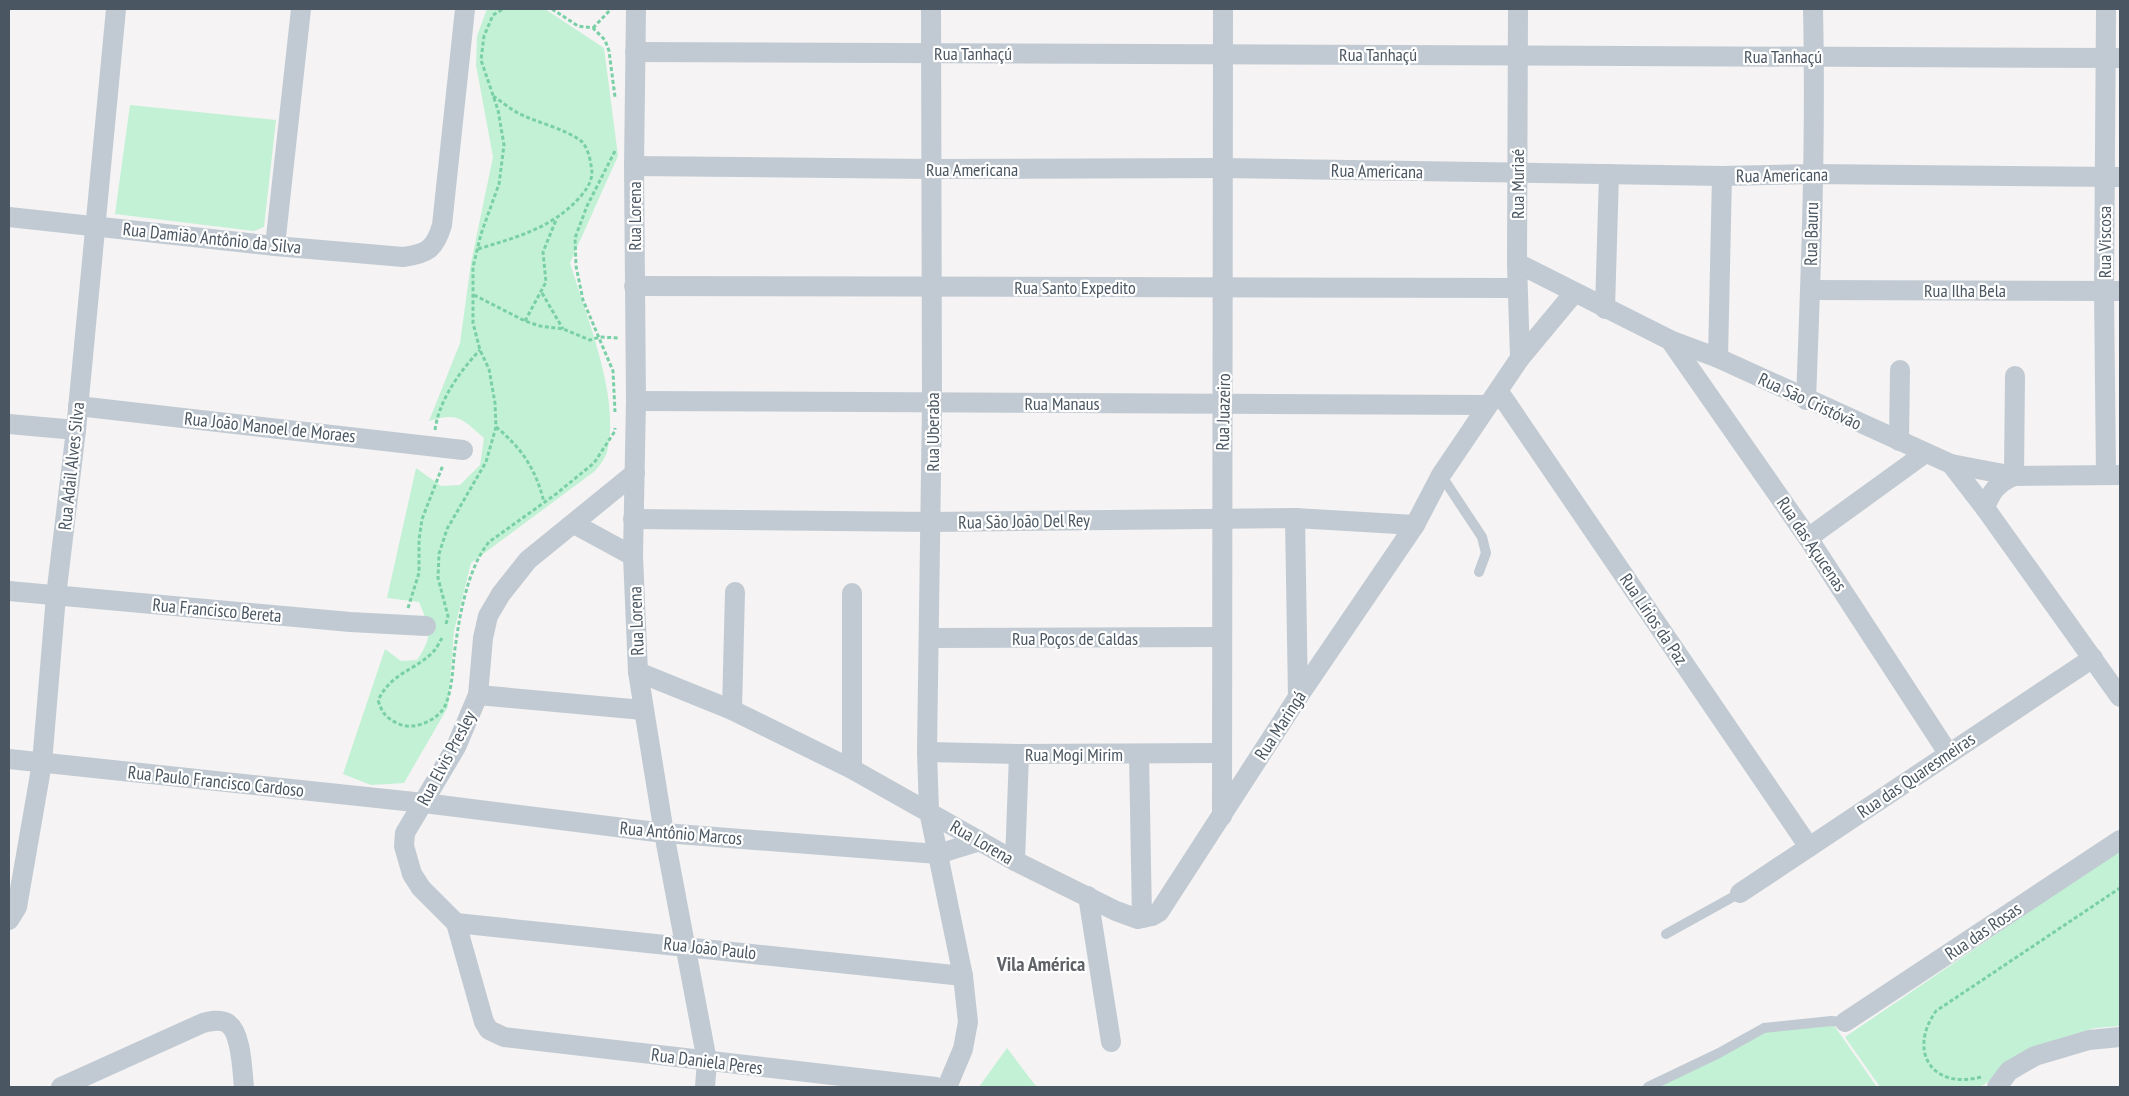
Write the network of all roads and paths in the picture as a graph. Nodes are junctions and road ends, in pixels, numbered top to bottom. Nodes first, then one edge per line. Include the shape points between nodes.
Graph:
1 (116, 9) edge
2 (301, 9) edge
3 (465, 9) edge
4 (503, 9) edge
5 (552, 9) edge
6 (611, 9) edge
7 (636, 9) edge
8 (931, 9) edge
9 (1223, 9) edge
10 (1518, 9) edge
11 (1813, 9) edge
12 (2106, 9) edge
13 (593, 28) junction
14 (635, 52) junction
15 (1223, 53) junction
16 (930, 54) junction
17 (1518, 55) junction
18 (1814, 57) junction
19 (2113, 58) edge
20 (492, 96) junction
21 (618, 103) dead end
22 (616, 148) dead end
23 (634, 166) junction
24 (1224, 168) junction
25 (930, 169) junction
26 (1516, 173) junction
27 (1609, 174) junction
28 (1812, 174) junction
29 (1722, 176) junction
30 (2112, 177) edge
31 (9, 217) edge
32 (556, 219) junction
33 (94, 226) junction
34 (275, 246) junction
35 (478, 249) junction
36 (1516, 263) junction
37 (634, 286) junction
38 (931, 287) junction
39 (1223, 288) junction
40 (1517, 288) junction
41 (1810, 290) junction
42 (2112, 290) edge
43 (542, 293) junction
44 (1574, 293) junction
45 (474, 295) junction
46 (1605, 309) junction
47 (525, 321) junction
48 (563, 329) junction
49 (600, 337) junction
50 (635, 339) junction
51 (1670, 340) junction
52 (480, 350) junction
53 (1520, 358) junction
54 (1718, 358) junction
55 (1900, 370) dead end
56 (2015, 376) dead end
57 (1493, 398) junction
58 (1806, 400) junction
59 (636, 401) junction
60 (932, 403) junction
61 (1223, 404) junction
62 (78, 406) junction
63 (9, 424) edge
64 (496, 427) junction
65 (76, 430) junction
66 (1898, 441) junction
67 (448, 448) junction
68 (1924, 454) junction
69 (1951, 464) junction
70 (635, 474) junction
71 (1441, 475) junction
72 (2113, 475) edge
73 (2014, 476) junction
74 (544, 502) junction
75 (1985, 508) junction
76 (1221, 518) junction
77 (1295, 518) junction
78 (633, 519) junction
79 (932, 522) junction
80 (574, 524) junction
81 (1415, 525) junction
82 (1808, 538) junction
83 (633, 556) junction
84 (1479, 572) dead end
85 (9, 592) edge
86 (735, 592) dead end
87 (852, 593) dead end
88 (56, 596) junction
89 (402, 625) junction
90 (438, 629) junction
91 (1221, 637) junction
92 (930, 638) junction
93 (2093, 658) junction
94 (638, 672) junction
95 (478, 695) junction
96 (1298, 697) junction
97 (2120, 697) edge
98 (643, 710) junction
99 (732, 710) junction
100 (927, 752) junction
101 (1222, 753) junction
102 (1948, 753) junction
103 (1018, 754) junction
104 (1139, 754) junction
105 (9, 759) edge
106 (42, 763) junction
107 (852, 768) junction
108 (424, 803) junction
109 (929, 811) junction
110 (1222, 816) junction
111 (664, 834) junction
112 (2120, 840) edge
113 (980, 841) junction
114 (1808, 847) junction
115 (938, 854) junction
116 (1015, 861) junction
117 (2120, 888) edge
118 (1740, 892) joint
119 (1088, 896) junction
120 (1142, 918) junction
121 (9, 920) edge
122 (456, 922) junction
123 (1666, 934) dead end
124 (684, 945) junction
125 (963, 976) junction
126 (1846, 1022) joint
127 (2120, 1037) edge
128 (1111, 1042) dead end
129 (707, 1061) junction
130 (1993, 1081) edge
131 (61, 1087) edge
132 (244, 1087) edge
133 (705, 1087) edge
134 (936, 1087) edge
135 (946, 1087) edge
136 (1648, 1087) edge

1 - 33 street, Rua Adail Alves Silva
2 - 34 street
3 - 34 street, Rua Damião Antônio da Silva via 442,225 431,248 416,255 403,256
4 - 20 path via 493,15 484,36 481,60
5 - 13 path via 578,26
6 - 13 path
7 - 14 street, Rua Lorena
8 - 16 street, Rua Uberaba
9 - 15 street, Rua Juazeiro
10 - 17 street, Rua Muriaé
11 - 18 street, Rua Bauru
12 - 19 street, Rua Viscosa
13 - 21 path via 605,40 610,52 614,95
14 - 16 street, Rua Tanhaçú
14 - 23 street, Rua Lorena
15 - 16 street, Rua Tanhaçú
15 - 17 street, Rua Tanhaçú
15 - 24 street, Rua Juazeiro
16 - 25 street, Rua Uberaba
17 - 18 street, Rua Tanhaçú
17 - 26 street, Rua Muriaé
18 - 19 street, Rua Tanhaçú
18 - 28 street, Rua Bauru
19 - 30 street, Rua Viscosa
20 - 32 path via 518,113 542,121 582,142 593,174 588,187
20 - 35 path via 504,145 499,184
22 - 49 path via 575,238 576,266 583,300
23 - 25 street, Rua Americana
23 - 37 street, Rua Lorena
24 - 25 street, Rua Americana
24 - 26 street, Rua Americana
24 - 39 street, Rua Juazeiro
25 - 38 street, Rua Uberaba
26 - 27 street, Rua Americana
26 - 36 street, Rua Muriaé
27 - 29 street, Rua Americana
27 - 46 street
28 - 29 street, Rua Americana
28 - 30 street, Rua Americana
28 - 41 street, Rua Bauru
29 - 54 street
30 - 42 street, Rua Viscosa
31 - 33 street, Rua Damião Antônio da Silva
32 - 35 path via 525,234
32 - 43 path via 543,252 546,282
33 - 34 street, Rua Damião Antônio da Silva
33 - 62 street, Rua Adail Alves Silva
35 - 45 path via 473,268
36 - 40 street, Rua Muriaé
36 - 44 street, Rua São Cristóvão
37 - 38 street, Rua Santo Expedito
37 - 50 street, Rua Lorena
38 - 39 street, Rua Santo Expedito
38 - 60 street, Rua Uberaba
39 - 40 street, Rua Santo Expedito
39 - 61 street, Rua Juazeiro
40 - 53 street, Rua Muriaé
41 - 42 street, Rua Ilha Bela
41 - 58 street, Rua Bauru
42 - 72 street, Rua Viscosa
43 - 47 path
43 - 48 path
44 - 46 street, Rua São Cristóvão
44 - 53 street
45 - 47 path
45 - 52 path via 473,324
46 - 51 street, Rua São Cristóvão
47 - 48 path
48 - 49 path via 590,340
49 - 50 path
49 - 74 path via 613,371 615,431 594,463
50 - 59 street, Rua Lorena
51 - 54 street, Rua São Cristóvão
51 - 82 street, Rua das Açucenas
52 - 64 path via 489,369
52 - 67 path via 469,361 445,399 436,424
53 - 57 street
54 - 58 street, Rua São Cristóvão
55 - 66 street
56 - 73 street
57 - 61 street, Rua Manaus
57 - 71 street
57 - 114 street, Rua Lírios da Paz
58 - 66 street, Rua São Cristóvão
59 - 60 street, Rua Manaus
59 - 70 street, Rua Lorena
60 - 61 street, Rua Manaus
60 - 79 street, Rua Uberaba
61 - 76 street, Rua Juazeiro
62 - 65 street, Rua Adail Alves Silva
62 - 67 street, Rua João Manoel de Moraes
63 - 65 street
64 - 74 path via 522,451 532,466
64 - 90 path via 486,462 447,529 439,554 438,578 448,616
65 - 88 street, Rua Adail Alves Silva
66 - 68 street, Rua São Cristóvão
67 - 89 path via 422,519 419,573
68 - 69 street, Rua São Cristóvão
68 - 82 street
69 - 73 street, Rua São Cristóvão
69 - 75 street
70 - 78 street, Rua Lorena
70 - 80 street, Rua Elvis Presley
71 - 81 street
71 - 84 lane via 1482,537 1486,553
72 - 73 street, Rua São Cristóvão
73 - 75 street via 2003,480 1993,490
74 - 90 path via 482,550 460,618 452,687 444,708 430,720 405,727 382,713 378,700 395,677 433,653
75 - 93 street
76 - 77 street, Rua São João Del Rey
76 - 79 street, Rua São João Del Rey
76 - 91 street, Rua Juazeiro
77 - 81 street, Rua São João Del Rey
77 - 96 street
78 - 79 street, Rua São João Del Rey
78 - 83 street, Rua Lorena
79 - 92 street, Rua Uberaba
80 - 83 street
80 - 95 street, Rua Elvis Presley via 528,560 488,616
81 - 96 street, Rua Maringá
82 - 102 street, Rua das Açucenas
83 - 94 street, Rua Lorena
85 - 88 street, Rua Francisco Bereta
86 - 99 street
87 - 107 street
88 - 89 street, Rua Francisco Bereta
88 - 106 street, Rua Adail Alves Silva
89 - 90 street, Rua Francisco Bereta
91 - 92 street, Rua Poços de Caldas
91 - 101 street, Rua Juazeiro
92 - 100 street, Rua Uberaba
93 - 97 street
93 - 102 street, Rua das Quaresmeiras
94 - 98 street
94 - 99 street, Rua Lorena
95 - 98 street
95 - 108 street, Rua Elvis Presley via 456,747
96 - 110 street, Rua Maringá
98 - 111 street
99 - 107 street, Rua Lorena
100 - 103 street, Rua Mogi Mirim
100 - 109 street, Rua Uberaba
101 - 104 street, Rua Mogi Mirim
101 - 110 street, Rua Juazeiro
102 - 114 street, Rua das Quaresmeiras
103 - 104 street, Rua Mogi Mirim
103 - 116 street
104 - 120 street
105 - 106 street, Rua Paulo Francisco Cardoso
106 - 108 street, Rua Paulo Francisco Cardoso
106 - 121 street, Rua Adail Alves Silva via 17,908
107 - 109 street, Rua Lorena
108 - 111 street, Rua Antônio Marcos
108 - 122 street, Rua Elvis Presley via 405,833 406,859 421,888
109 - 113 street, Rua Lorena
109 - 115 street, Rua Uberaba
110 - 120 street, Rua Maringá via 1159,912
111 - 115 street, Rua Antônio Marcos
111 - 124 street
112 - 126 street, Rua das Rosas
113 - 115 street
113 - 116 street, Rua Lorena
114 - 118 street, Rua das Quaresmeiras
115 - 125 street, Rua Uberaba
116 - 119 street, Rua Lorena
117 - 130 path via 1936,1011 1932,1017 1924,1034 1923,1046 1931,1067 1949,1079
118 - 123 lane
119 - 120 street, Rua Lorena via 1130,917
119 - 128 street
122 - 124 street, Rua João Paulo
122 - 129 street, Rua Daniela Peres via 489,1030 504,1037
124 - 125 street, Rua João Paulo
124 - 129 street
125 - 135 street, Rua Uberaba via 967,1034 964,1049
126 - 136 lane via 1764,1028
127 - 130 street via 2089,1040 2036,1056
129 - 133 street
129 - 134 street, Rua Daniela Peres
131 - 132 street via 203,1023 217,1020 227,1023 234,1033

